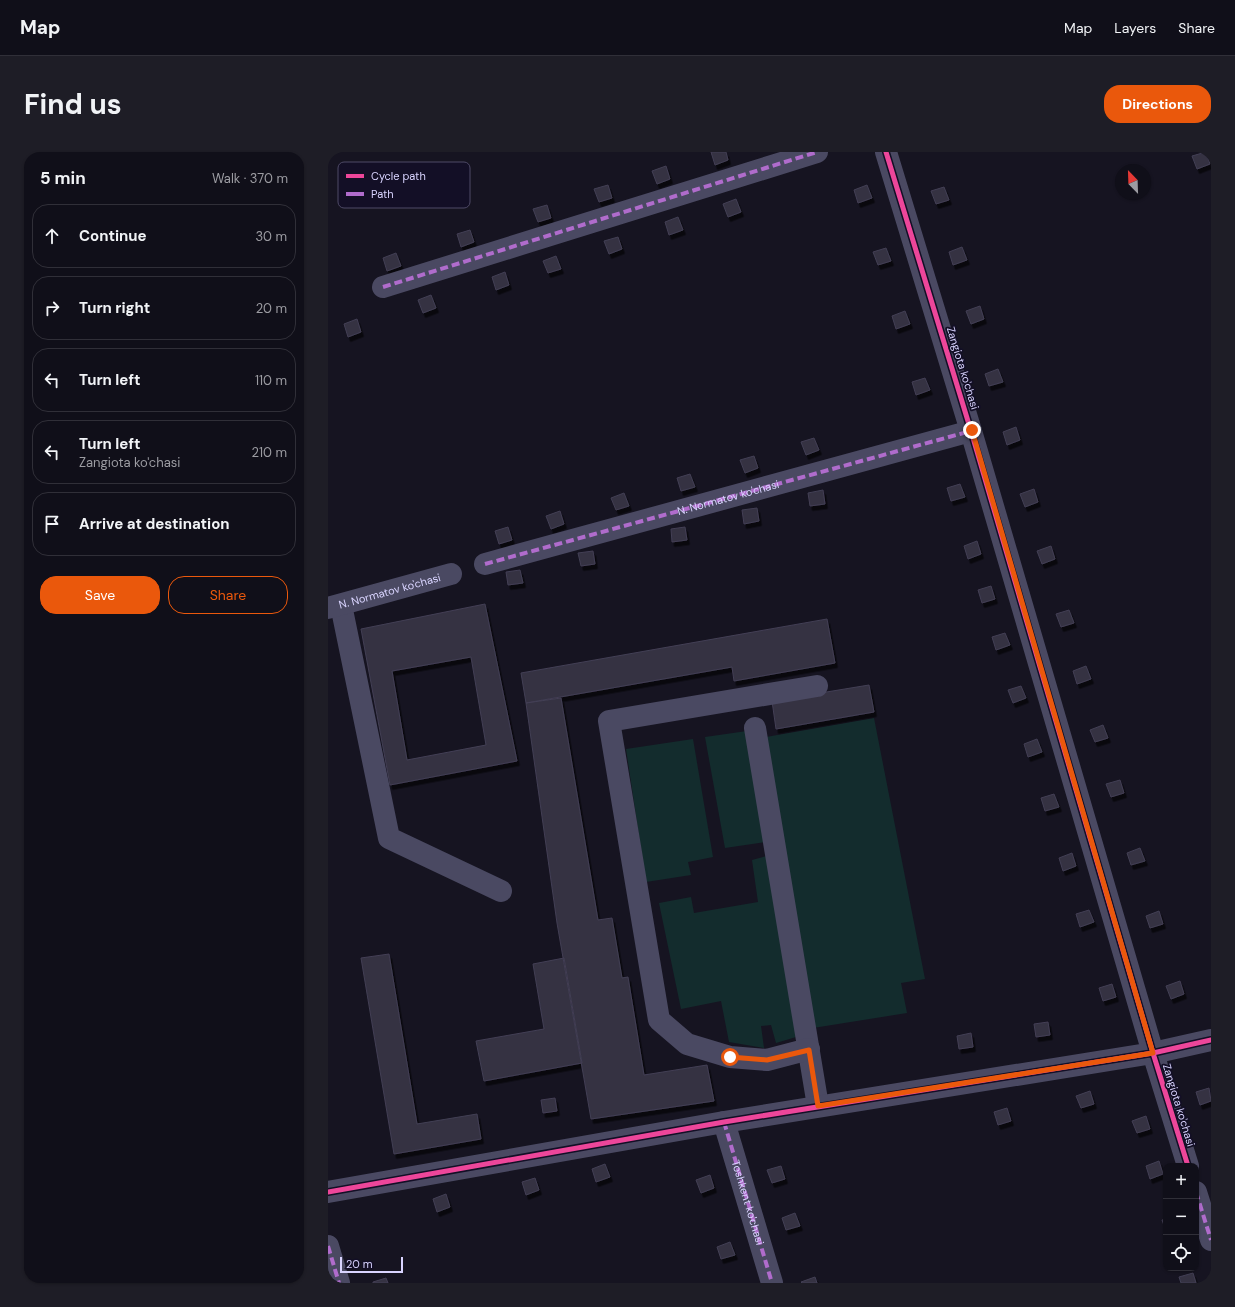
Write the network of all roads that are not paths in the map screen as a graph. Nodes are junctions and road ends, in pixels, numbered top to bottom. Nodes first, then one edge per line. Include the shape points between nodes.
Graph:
1 (817, 152) edge
2 (886, 152) edge
3 (383, 287) dead end
4 (972, 430) junction
5 (485, 564) dead end
6 (451, 574) dead end
7 (335, 607) edge
8 (817, 686) dead end
9 (755, 728) dead end
10 (501, 891) dead end
11 (1211, 1040) edge
12 (809, 1050) junction
13 (1153, 1053) junction
14 (818, 1106) junction
15 (724, 1122) junction
16 (1187, 1163) edge
17 (328, 1192) edge
18 (1198, 1199) edge
19 (1211, 1240) edge
20 (328, 1246) edge
21 (339, 1283) edge
22 (772, 1283) edge

1 - 3 street
2 - 4 street, Zangiota ko'chasi
4 - 5 street, N. Normatov ko'chasi
4 - 13 street, Zangiota ko'chasi
6 - 7 street, N. Normatov ko'chasi
7 - 10 street via 389,838
8 - 12 street via 609,721 659,1020 687,1044 730,1057 767,1060
9 - 12 street
11 - 13 street
12 - 14 street
13 - 14 street
13 - 16 street, Zangiota ko'chasi
14 - 15 street
15 - 17 street
15 - 22 street, Toshkent ko'chasi
18 - 19 street
20 - 21 street

